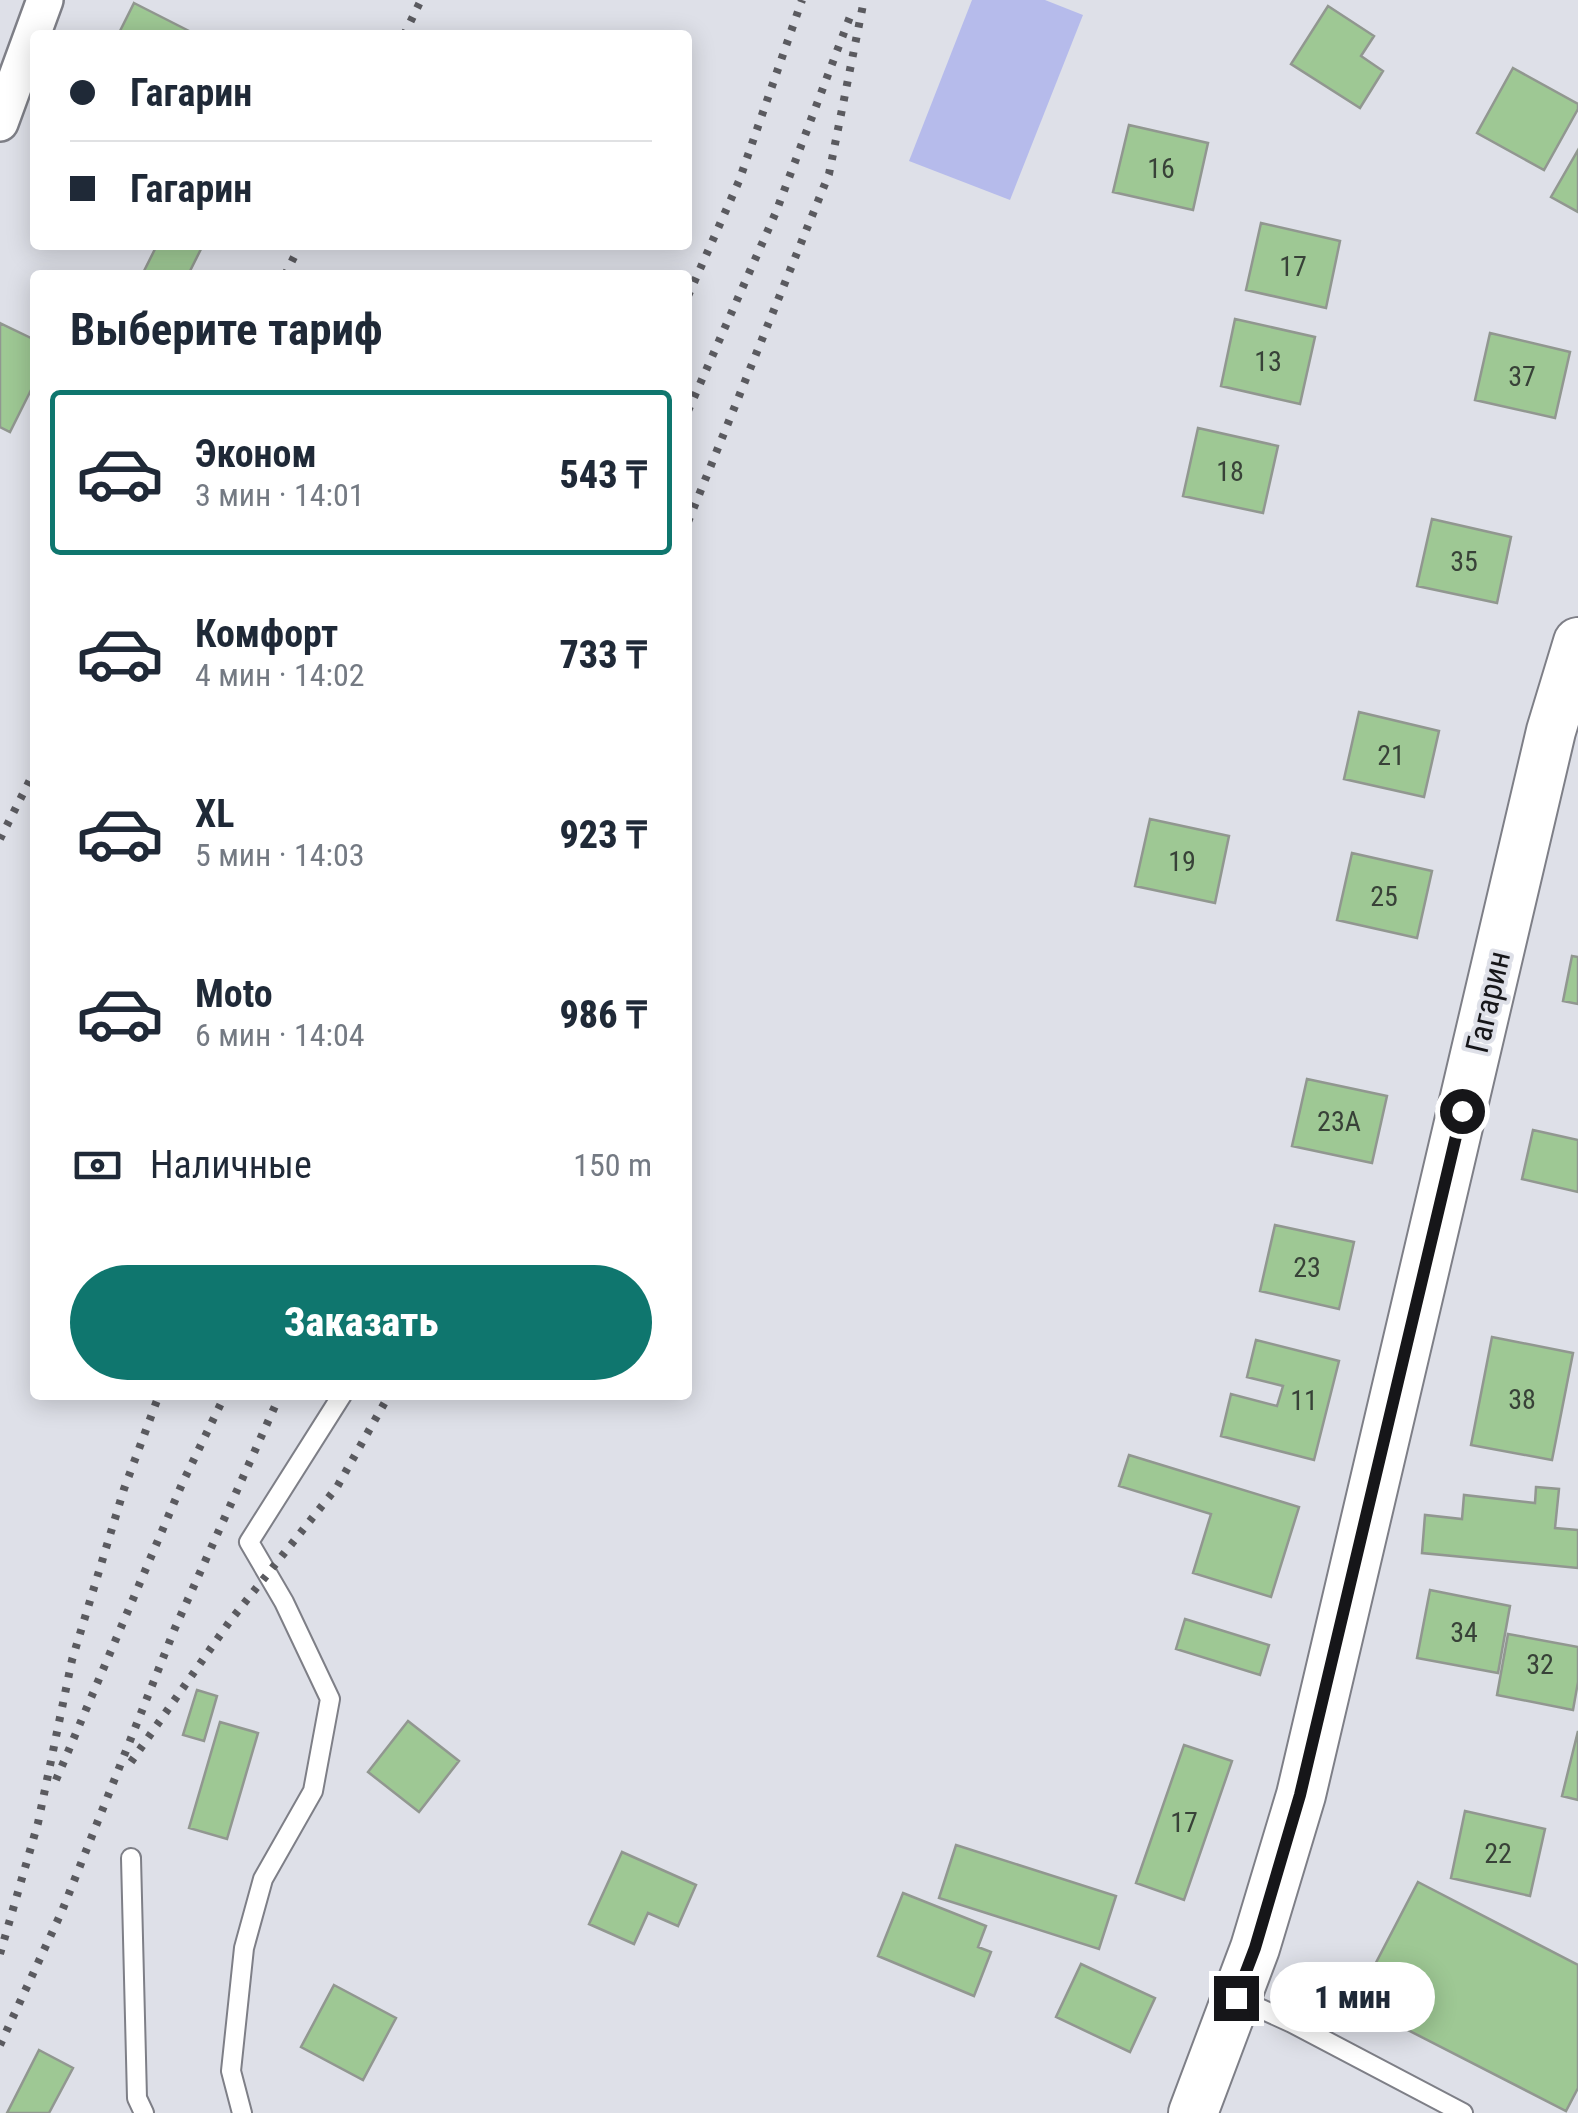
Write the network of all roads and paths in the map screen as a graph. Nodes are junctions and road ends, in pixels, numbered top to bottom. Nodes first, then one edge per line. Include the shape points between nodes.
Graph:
1 (45, 0) edge
2 (34, 30) edge
3 (30, 41) edge
4 (0, 123) edge
5 (1577, 649) edge
6 (339, 1400) edge
7 (131, 1858) dead end
8 (1236, 1998) junction
9 (144, 2113) edge
10 (242, 2113) edge
11 (1193, 2113) edge
12 (1463, 2113) edge

1 - 2 street
3 - 4 street
5 - 8 main road, Гагарин via 1300,1795
6 - 10 lane via 248,1542 330,1698 313,1791 263,1879 244,1948 231,2071
7 - 9 lane via 137,2098
8 - 11 main road, Гагарин
8 - 12 lane

